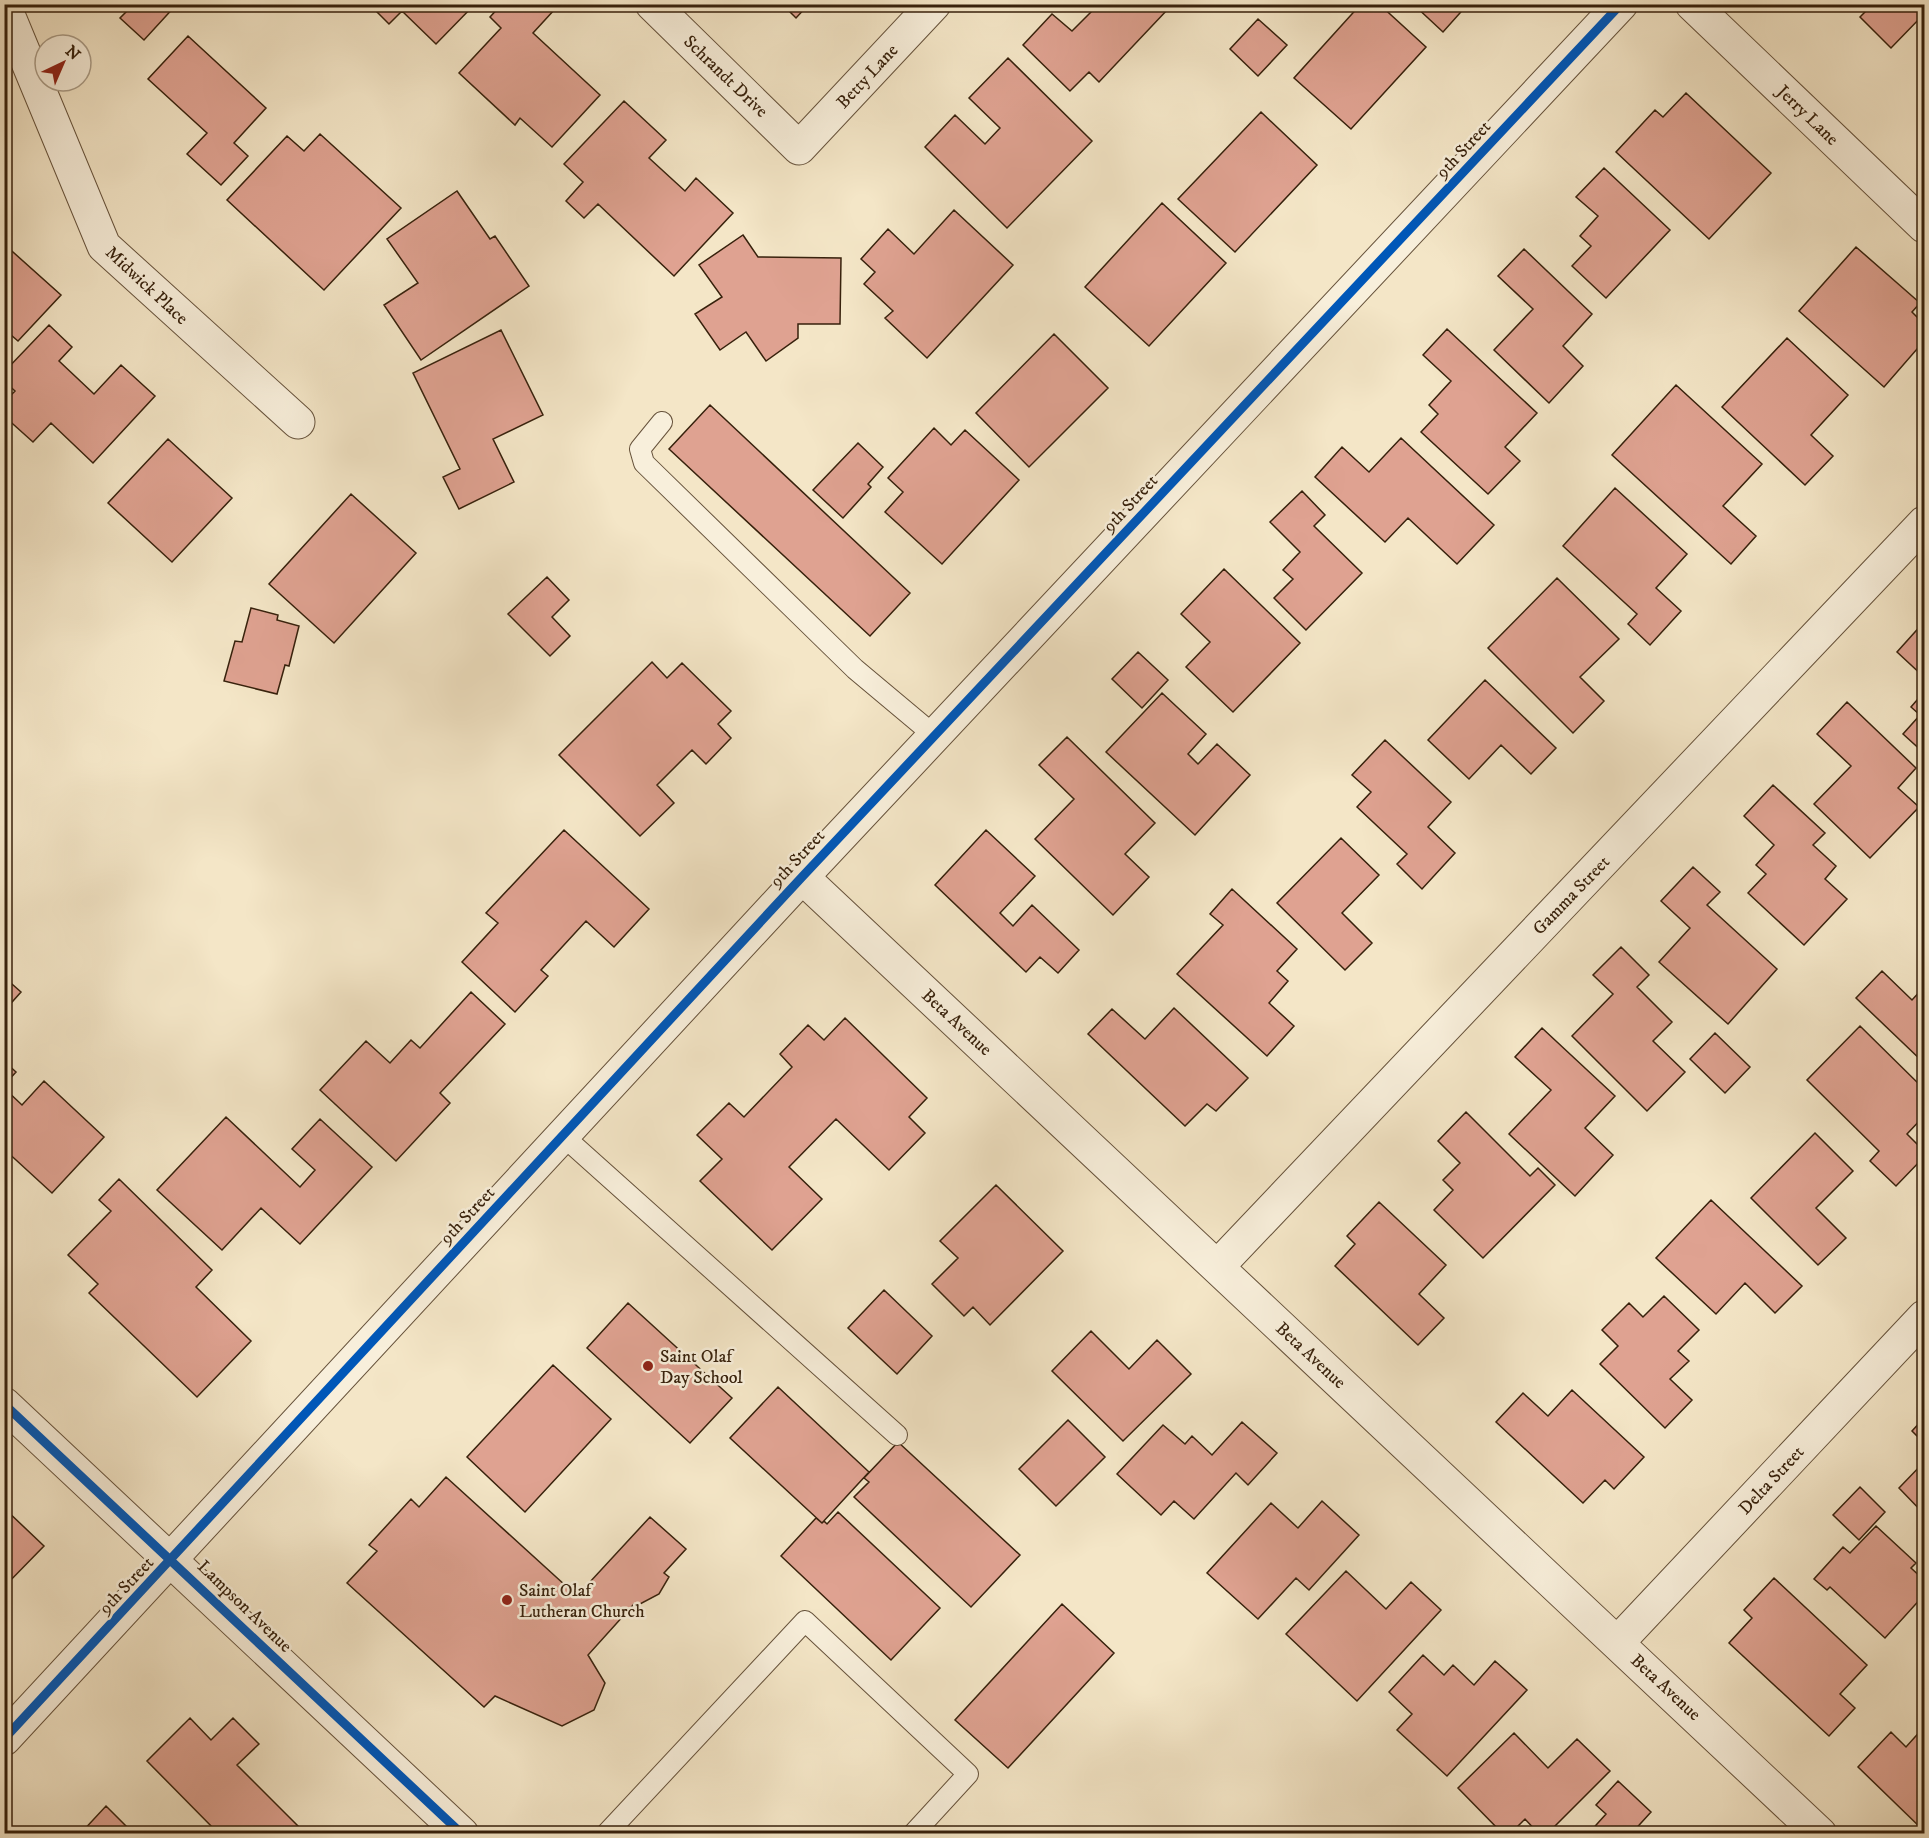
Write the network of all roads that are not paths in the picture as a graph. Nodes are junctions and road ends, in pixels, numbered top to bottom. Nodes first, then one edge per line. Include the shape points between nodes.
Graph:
1 (652, 4) edge
2 (934, 4) edge
3 (1621, 4) edge
4 (1692, 4) edge
5 (4, 13) edge
6 (799, 148) joint
7 (1924, 226) edge
8 (298, 422) dead end
9 (662, 422) dead end
10 (1924, 523) edge
11 (935, 736) junction
12 (802, 877) junction
13 (562, 1135) junction
14 (1216, 1267) junction
15 (1924, 1317) edge
16 (4, 1404) edge
17 (897, 1435) dead end
18 (172, 1560) junction
19 (1618, 1642) junction
20 (4, 1739) edge
21 (462, 1833) edge
22 (606, 1833) edge
23 (913, 1833) edge
24 (1820, 1833) edge

1 - 6 street, Schrandt Drive
2 - 6 street, Betty Lane
3 - 11 street, 9th Street
4 - 7 street, Jerry Lane
5 - 8 street, Midwick Place via 9,17 104,246
9 - 11 lane via 640,449 644,463 855,669
10 - 14 street, Gamma Street
11 - 12 street, 9th Street
12 - 13 street, 9th Street
12 - 14 street, Beta Avenue
13 - 17 lane
13 - 18 street, 9th Street
14 - 19 street, Beta Avenue
15 - 19 street, Delta Street
16 - 18 street, Lampson Avenue
18 - 20 street, 9th Street
18 - 21 street, Lampson Avenue
19 - 24 street, Beta Avenue
22 - 23 lane via 805,1621 968,1774

